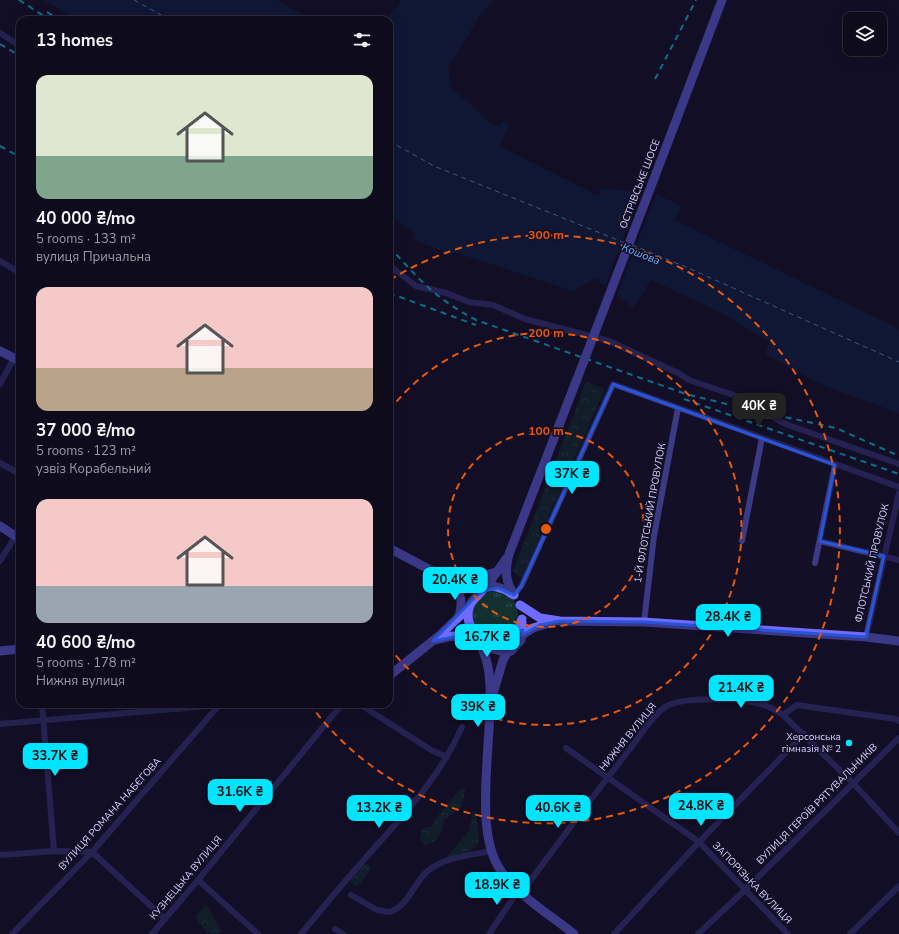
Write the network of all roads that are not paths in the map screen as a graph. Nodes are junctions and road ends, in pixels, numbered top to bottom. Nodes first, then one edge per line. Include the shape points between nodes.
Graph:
1 (722, 0) edge
2 (0, 33) edge
3 (16, 43) edge
4 (0, 261) edge
5 (16, 270) edge
6 (393, 270) edge
7 (0, 351) edge
8 (16, 359) edge
9 (16, 361) edge
10 (0, 384) edge
11 (678, 408) junction
12 (762, 438) junction
13 (0, 463) edge
14 (899, 464) edge
15 (835, 465) junction
16 (16, 472) edge
17 (899, 487) edge
18 (899, 493) edge
19 (0, 526) edge
20 (16, 534) edge
21 (16, 538) edge
22 (742, 541) dead end
23 (820, 541) junction
24 (393, 550) edge
25 (509, 554) junction
26 (884, 556) junction
27 (899, 560) edge
28 (0, 561) edge
29 (815, 563) dead end
30 (496, 572) junction
31 (443, 576) junction
32 (472, 579) junction
33 (486, 584) junction
34 (456, 586) junction
35 (498, 588) junction
36 (480, 592) junction
37 (514, 595) junction
38 (520, 605) junction
39 (470, 606) junction
40 (460, 616) junction
41 (560, 621) junction
42 (644, 622) junction
43 (475, 635) junction
44 (465, 636) junction
45 (515, 637) junction
46 (866, 637) junction
47 (433, 641) junction
48 (899, 641) edge
49 (16, 649) edge
50 (483, 649) junction
51 (0, 651) edge
52 (508, 652) junction
53 (393, 673) edge
54 (42, 708) edge
55 (178, 708) edge
56 (217, 708) edge
57 (339, 708) edge
58 (366, 708) edge
59 (489, 714) junction
60 (783, 715) junction
61 (42, 721) junction
62 (899, 721) edge
63 (0, 724) edge
64 (462, 727) dead end
65 (804, 734) junction
66 (899, 738) edge
67 (566, 748) dead end
68 (447, 757) junction
69 (608, 777) junction
70 (852, 782) junction
71 (899, 833) edge
72 (699, 842) junction
73 (54, 851) junction
74 (491, 851) junction
75 (92, 852) junction
76 (0, 855) edge
77 (198, 880) junction
78 (899, 886) edge
79 (745, 890) junction
80 (520, 892) junction
81 (351, 895) dead end
82 (165, 919) junction
83 (335, 929) dead end
84 (12, 934) edge
85 (152, 934) edge
86 (258, 934) edge
87 (301, 934) edge
88 (343, 934) edge
89 (488, 934) edge
90 (574, 934) edge
91 (614, 934) edge
92 (698, 934) edge
93 (788, 934) edge
94 (850, 934) edge

1 - 25 street, ОСТРІВСЬКЕ ШОСЕ, bridge
2 - 3 street
4 - 5 street
6 - 14 street via 416,286 469,302 493,305 525,319 608,341 689,380 751,401 788,426
7 - 8 street
9 - 10 street
11 - 12 street
11 - 37 street via 613,384 521,586
11 - 42 street, 1-Й ФЛОТСЬКИЙ ПРОВУЛОК via 654,536
12 - 15 street
12 - 22 street
13 - 16 street
15 - 17 street
15 - 23 street
18 - 26 street, ФЛОТСЬКИЙ ПРОВУЛОК
19 - 20 street
21 - 28 street
23 - 26 street
23 - 29 street
24 - 31 street
25 - 30 street, ОСТРІВСЬКЕ ШОСЕ
25 - 37 street, ОСТРІВСЬКЕ ШОСЕ via 506,578
26 - 27 street
26 - 46 street, ФЛОТСЬКИЙ ПРОВУЛОК
30 - 32 street
30 - 33 street, ОСТРІВСЬКЕ ШОСЕ
31 - 32 street
31 - 34 street
32 - 33 street
33 - 35 street
33 - 36 street, ОСТРІВСЬКЕ ШОСЕ
34 - 39 street
34 - 40 street via 462,599
35 - 36 street
35 - 37 street
36 - 39 street
37 - 38 street
38 - 41 street via 540,618
38 - 45 street via 522,619
39 - 40 street
39 - 43 street via 469,619
40 - 47 street
41 - 42 street
41 - 45 street via 540,625
42 - 46 street
43 - 44 street
43 - 45 street via 496,642
43 - 50 street
43 - 52 street via 491,648
44 - 47 street via 452,636
44 - 50 street
45 - 52 street
46 - 48 street
47 - 53 street
49 - 51 street
50 - 59 street via 488,668
52 - 59 street via 499,670
54 - 61 street
55 - 61 street
56 - 75 street, ВУЛИЦЯ РОМАНА НАБЄГОВА
57 - 77 street, КУЗНЕЦЬКА ВУЛИЦЯ
58 - 68 street via 431,750
59 - 74 street via 487,823
60 - 62 street via 797,705
60 - 65 street, НИЖНЯ ВУЛИЦЯ
60 - 69 street, НИЖНЯ ВУЛИЦЯ via 764,705 746,701 704,700 672,704 656,717
61 - 63 street
61 - 73 street
64 - 68 street
65 - 70 street, НИЖНЯ ВУЛИЦЯ
65 - 72 street
66 - 70 street, ВУЛИЦЯ ГЕРОЇВ РЯТУВАЛЬНИКІВ
67 - 69 street, ЗАПОРІЗЬКА ВУЛИЦЯ
68 - 87 street via 413,804
69 - 72 street, ЗАПОРІЗЬКА ВУЛИЦЯ
69 - 80 street, НИЖНЯ ВУЛИЦЯ
70 - 71 street, НИЖНЯ ВУЛИЦЯ
70 - 79 street, ВУЛИЦЯ ГЕРОЇВ РЯТУВАЛЬНИКІВ
72 - 79 street, ЗАПОРІЗЬКА ВУЛИЦЯ
72 - 91 street
73 - 75 street
73 - 76 street
74 - 80 street via 501,872
74 - 81 street via 457,857 434,866 424,874 400,907 390,912 378,910
75 - 82 street
75 - 84 street, ВУЛИЦЯ РОМАНА НАБЄГОВА
77 - 82 street, КУЗНЕЦЬКА ВУЛИЦЯ
77 - 86 street
78 - 94 street
79 - 92 street, ВУЛИЦЯ ГЕРОЇВ РЯТУВАЛЬНИКІВ
79 - 93 street, ЗАПОРІЗЬКА ВУЛИЦЯ
80 - 89 street, НИЖНЯ ВУЛИЦЯ
80 - 90 street
82 - 85 street, КУЗНЕЦЬКА ВУЛИЦЯ
83 - 88 street

